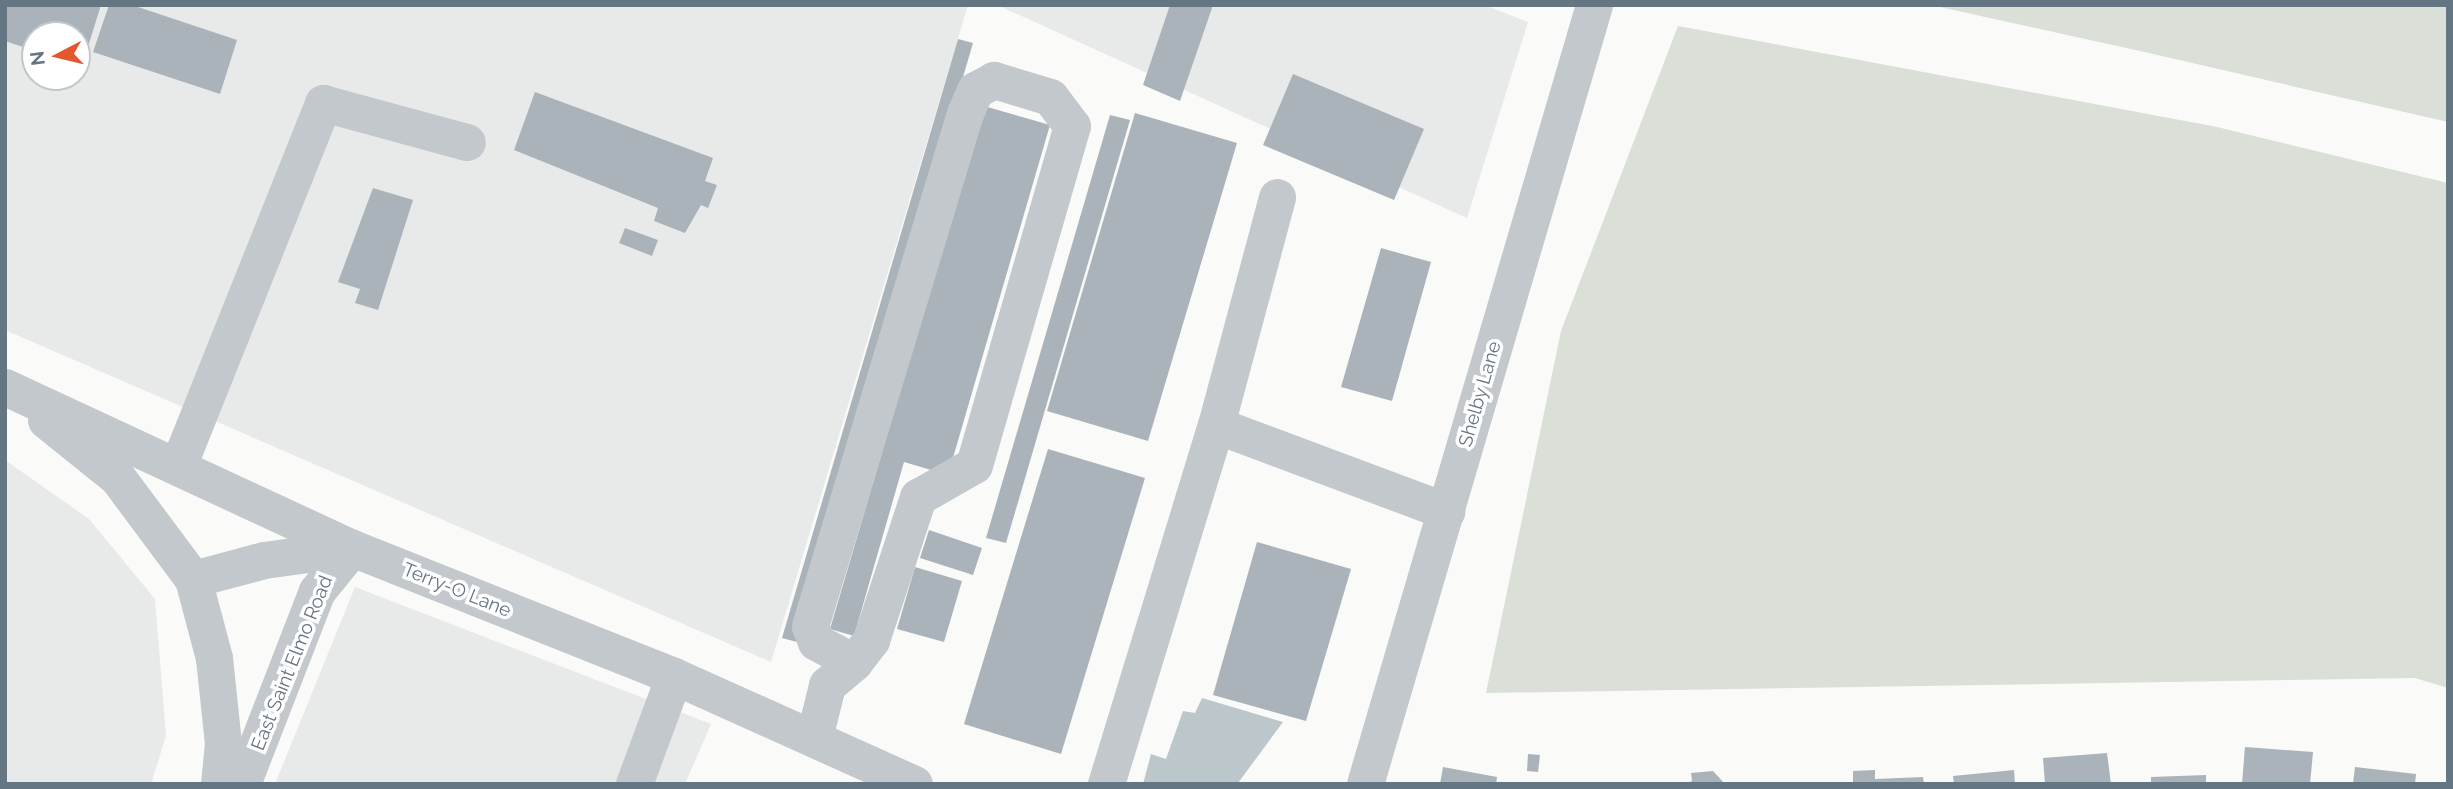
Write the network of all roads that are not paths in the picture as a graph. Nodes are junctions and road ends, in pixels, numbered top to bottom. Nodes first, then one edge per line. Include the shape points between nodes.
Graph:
1 (1594, 5) edge
2 (467, 142) dead end
3 (1277, 197) dead end
4 (5, 387) edge
5 (1216, 425) junction
6 (178, 466) junction
7 (1446, 511) junction
8 (352, 548) junction
9 (193, 579) junction
10 (854, 662) junction
11 (674, 676) junction
12 (814, 738) junction
13 (872, 775) edge
14 (219, 784) edge
15 (243, 784) edge
16 (635, 784) edge
17 (914, 784) edge
18 (1106, 784) edge
19 (1365, 784) edge

1 - 7 street, Shelby Lane
2 - 6 street via 323,103
3 - 5 street
4 - 6 street, Terry-O Lane
4 - 9 street via 117,477
5 - 7 street
5 - 18 street
6 - 8 street, Terry-O Lane
7 - 19 street, Shelby Lane
8 - 9 street via 264,560
8 - 11 street, Terry-O Lane
8 - 15 street, East Saint Elmo Road via 317,591
9 - 14 street via 214,658 223,743
10 - 10 street via 872,640 918,497 974,465 1072,127 1050,97 994,80 975,90 965,113 810,626 816,642
10 - 12 street via 827,685
11 - 12 street, Terry-O Lane
11 - 16 street
12 - 13 street, Terry-O Lane
13 - 17 street, Terry-O Lane

